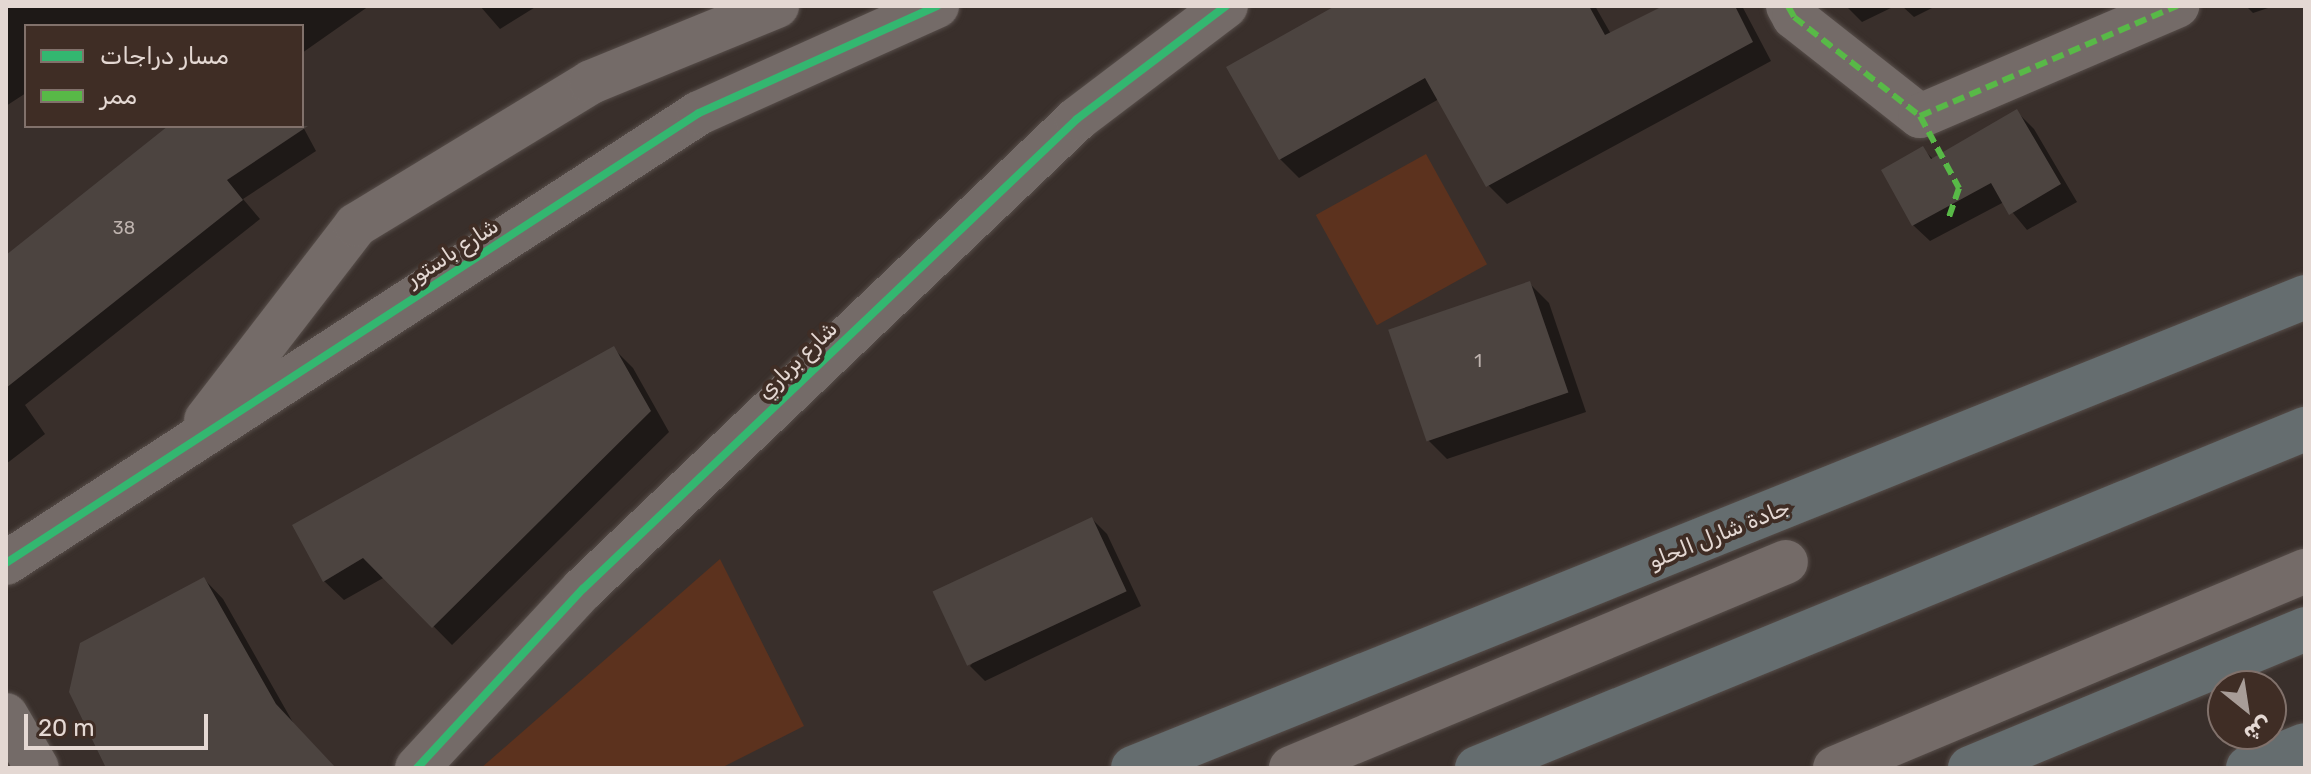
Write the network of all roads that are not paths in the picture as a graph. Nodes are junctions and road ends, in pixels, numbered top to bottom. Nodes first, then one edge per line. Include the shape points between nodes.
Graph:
1 (777, 6) edge
2 (937, 6) edge
3 (1226, 6) edge
4 (1788, 6) edge
5 (2177, 6) edge
6 (2305, 268) edge
7 (2305, 297) edge
8 (2049, 402) junction
9 (2305, 429) edge
10 (188, 444) junction
11 (1786, 562) dead end
12 (6, 563) edge
13 (2305, 571) edge
14 (2305, 629) edge
15 (6, 715) edge
16 (2305, 745) edge
17 (37, 768) edge
18 (417, 768) edge
19 (1133, 768) edge
20 (1291, 768) edge
21 (1477, 768) edge
22 (1835, 768) edge
23 (1970, 768) edge
24 (2248, 768) edge

1 - 10 street, شارع باستور via 591,82 356,225
2 - 10 street, شارع باستور via 699,113
3 - 18 street, شارع برباري via 1077,119 583,589
4 - 5 street via 1794,17 1920,116
6 - 8 highway
7 - 8 highway, جادة شارل الحلو
8 - 19 highway, جادة شارل الحلو
9 - 21 highway
10 - 12 street, شارع باستور
11 - 20 street
13 - 22 street
14 - 23 highway
15 - 17 street
16 - 24 highway

